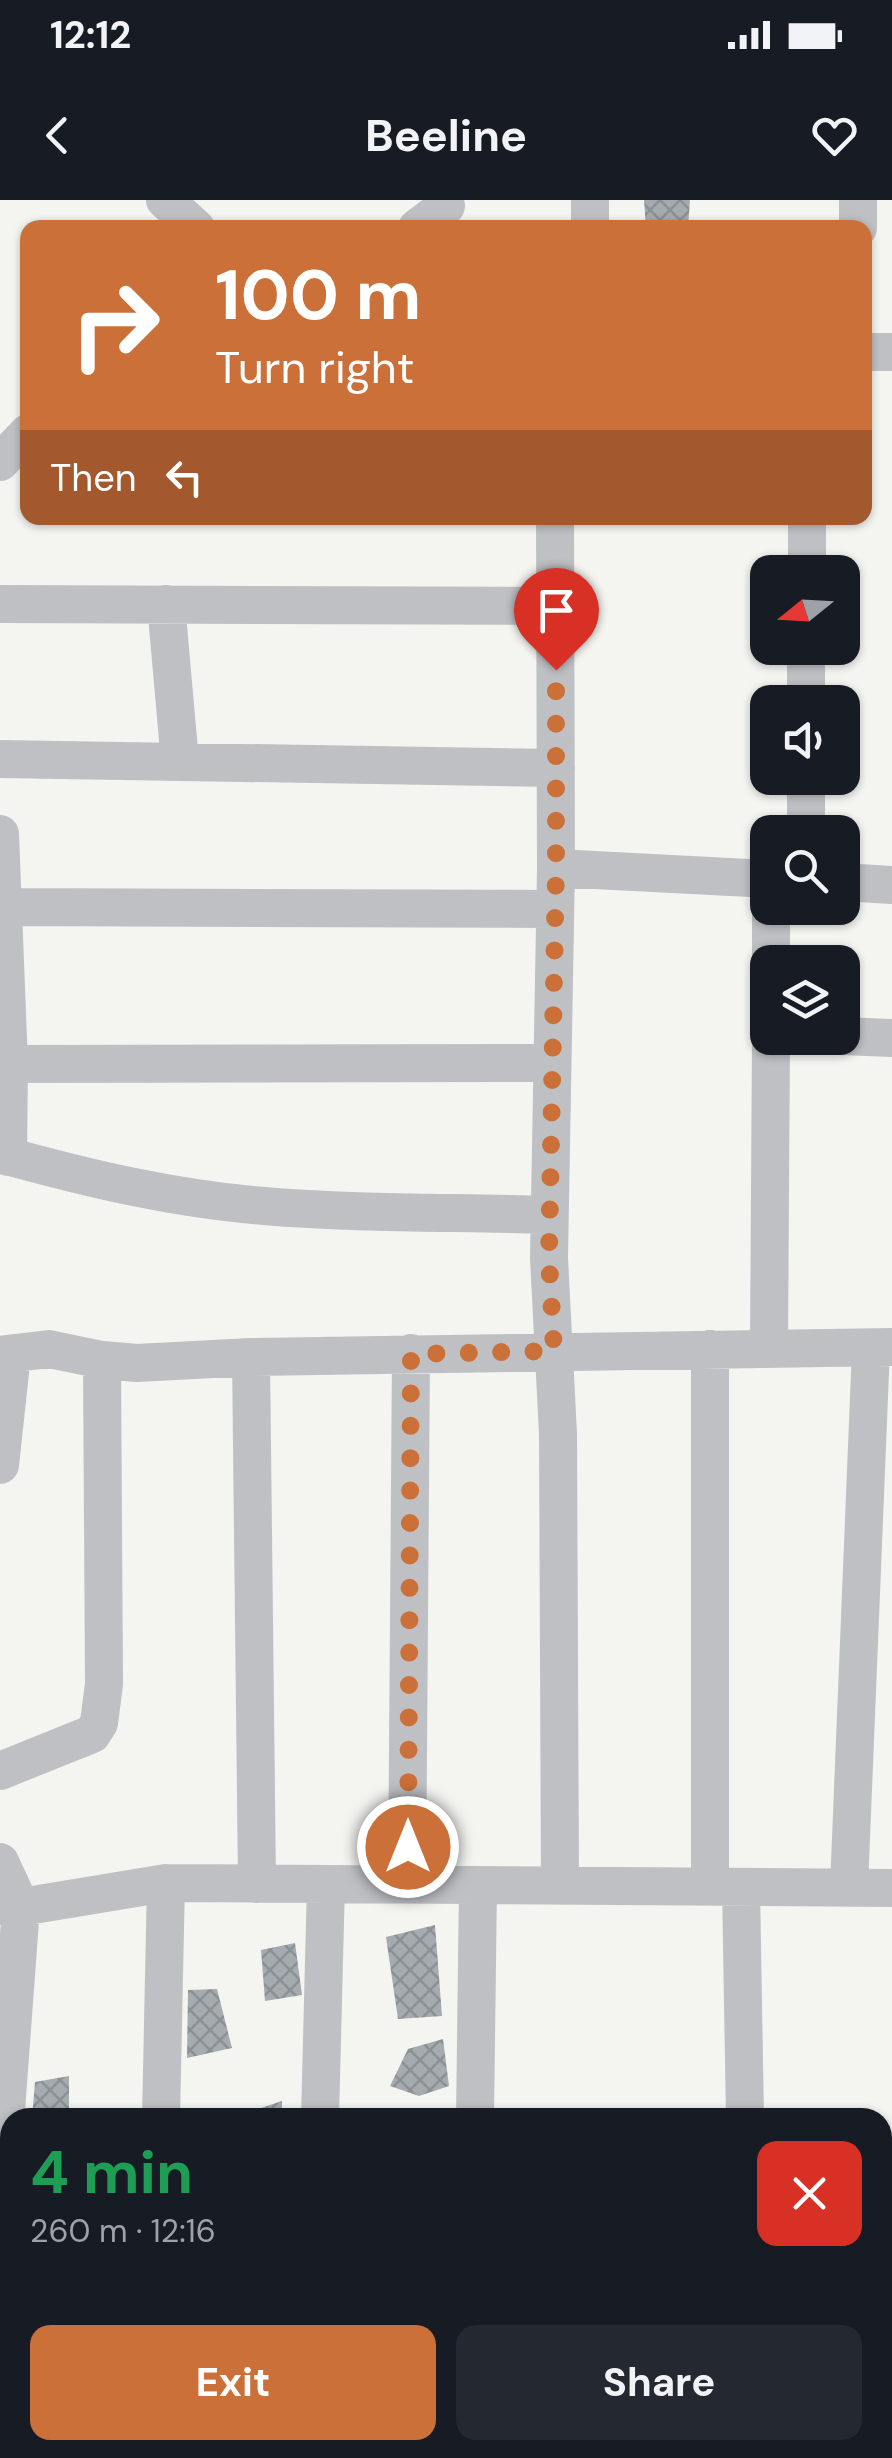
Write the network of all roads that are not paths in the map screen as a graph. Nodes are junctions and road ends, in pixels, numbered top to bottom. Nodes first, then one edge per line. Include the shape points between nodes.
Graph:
1 (555, 525) edge
2 (807, 525) edge
3 (807, 555) edge
4 (0, 604) edge
5 (166, 604) junction
6 (556, 606) junction
7 (0, 759) edge
8 (180, 762) junction
9 (556, 768) junction
10 (0, 834) edge
11 (556, 868) junction
12 (750, 878) edge
13 (860, 883) edge
14 (892, 885) edge
15 (4, 907) junction
16 (555, 909) junction
17 (860, 1037) edge
18 (892, 1038) edge
19 (771, 1055) edge
20 (552, 1063) junction
21 (9, 1064) junction
22 (4, 1155) edge
23 (549, 1215) junction
24 (881, 1347) edge
25 (770, 1348) junction
26 (710, 1349) junction
27 (554, 1351) junction
28 (411, 1354) junction
29 (6, 1355) edge
30 (251, 1356) junction
31 (102, 1360) junction
32 (0, 1465) edge
33 (0, 1770) edge
34 (0, 1862) edge
35 (166, 1884) junction
36 (257, 1884) junction
37 (326, 1884) junction
38 (408, 1885) junction
39 (478, 1885) junction
40 (560, 1886) junction
41 (726, 1887) junction
42 (849, 1887) junction
43 (892, 1888) edge
44 (10, 1906) edge
45 (3, 2108) edge
46 (161, 2108) edge
47 (320, 2108) edge
48 (474, 2108) edge
49 (744, 2108) edge

1 - 6 street
2 - 3 street
4 - 5 street
5 - 6 street
5 - 8 street
6 - 9 street
7 - 8 street
8 - 9 street
9 - 11 street
10 - 15 street
11 - 12 street
11 - 16 street
13 - 14 street
15 - 16 street
15 - 21 street
16 - 20 street
17 - 18 street
19 - 25 street
20 - 21 street
20 - 23 street
21 - 22 street
22 - 23 street via 157,1191 266,1206
23 - 27 street
24 - 25 street
24 - 42 street
25 - 26 street
26 - 27 street
26 - 41 street
27 - 28 street
27 - 40 street
28 - 30 street
28 - 38 street
29 - 31 street via 49,1349
29 - 32 street
30 - 31 street
30 - 36 street
31 - 33 street via 99,1723 92,1734
34 - 44 street
35 - 36 street
35 - 44 street
35 - 46 street
36 - 37 street
37 - 38 street
37 - 47 street
38 - 39 street
39 - 40 street
39 - 48 street
40 - 41 street
41 - 42 street
41 - 49 street
42 - 43 street
44 - 45 street

